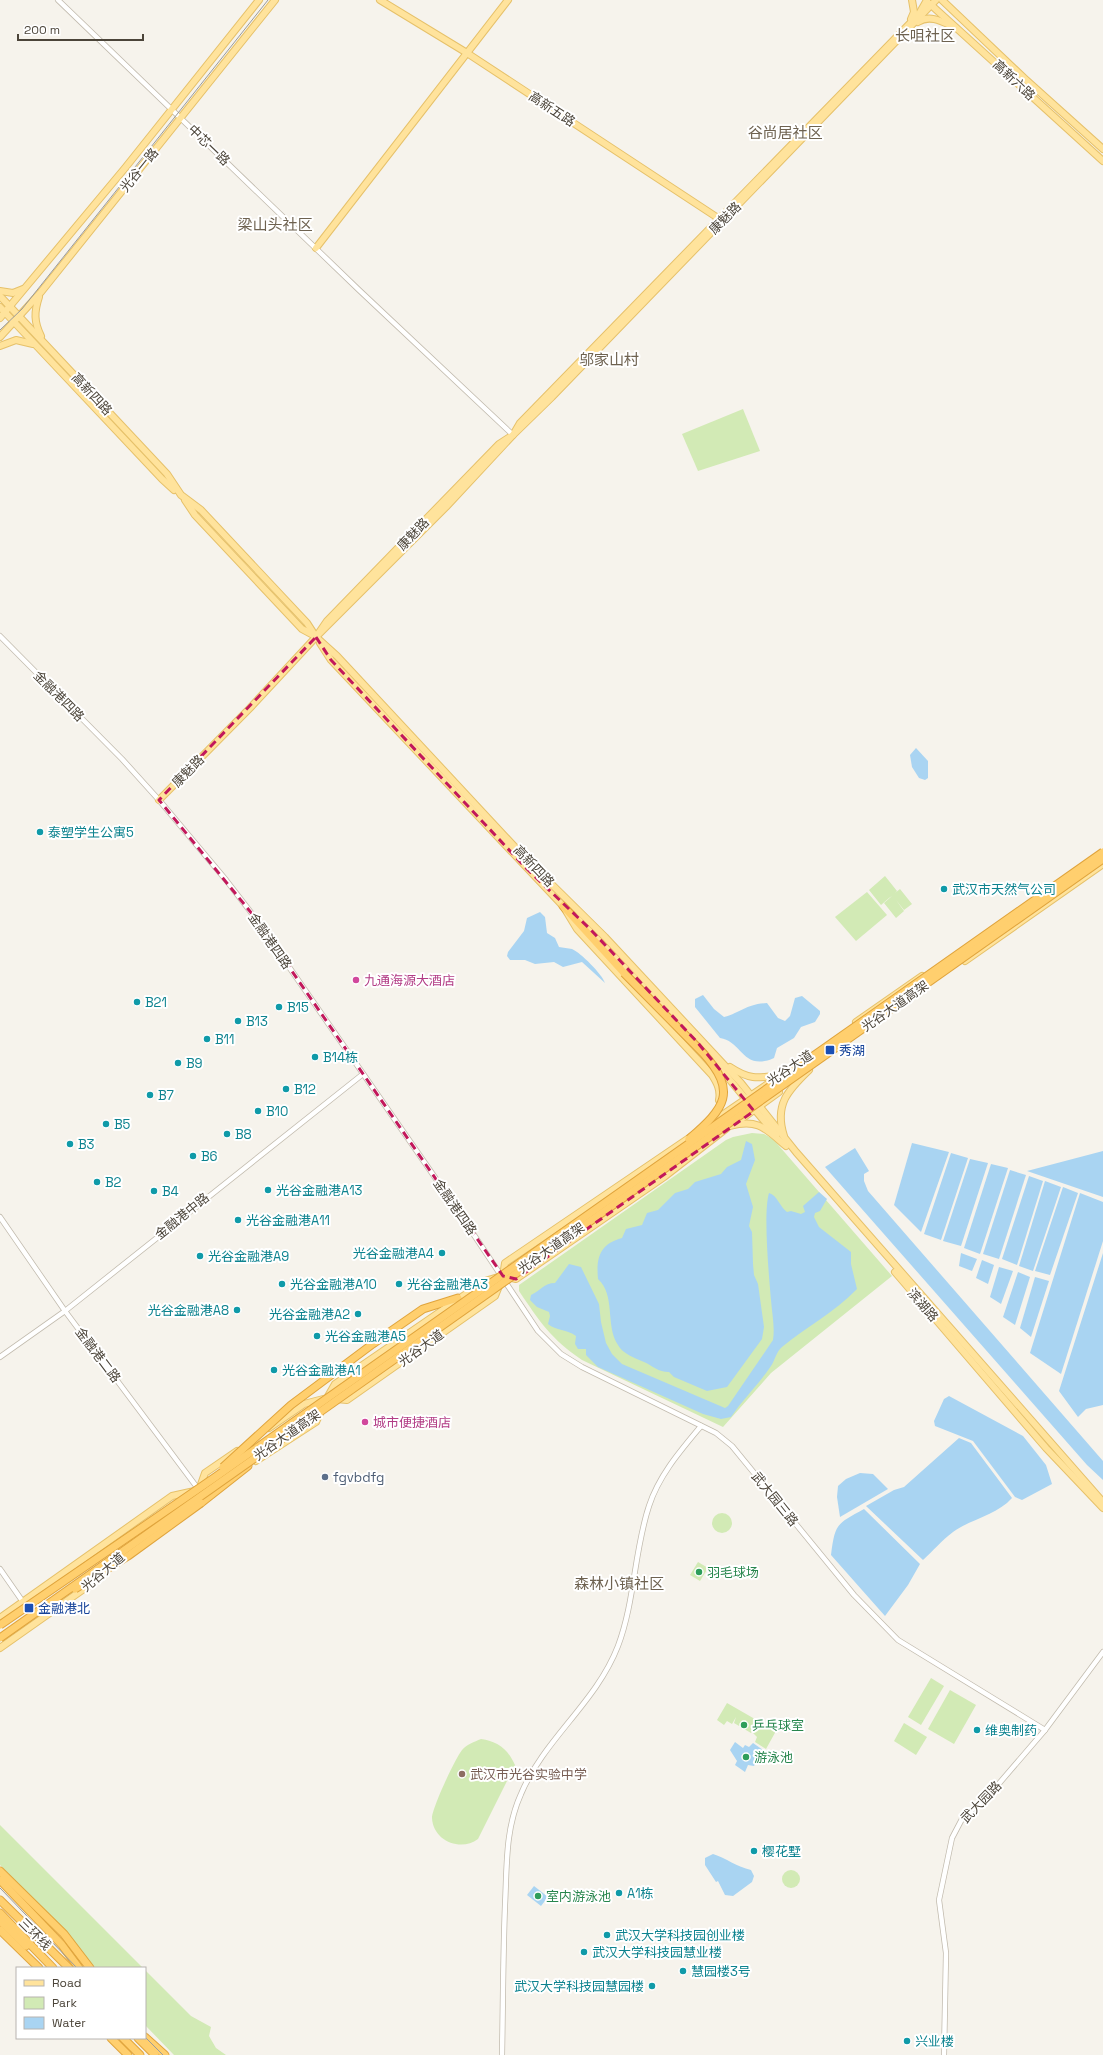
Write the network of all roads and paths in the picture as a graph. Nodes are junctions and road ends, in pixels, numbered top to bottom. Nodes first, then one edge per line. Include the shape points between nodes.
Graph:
1 (58, 0) edge
2 (259, 0) edge
3 (275, 0) edge
4 (380, 0) edge
5 (504, 0) edge
6 (508, 0) edge
7 (926, 0) edge
8 (942, 0) edge
9 (949, 0) edge
10 (912, 1) edge
11 (934, 3) edge
12 (964, 21) junction
13 (912, 24) junction
14 (959, 29) junction
15 (466, 52) junction
16 (172, 110) junction
17 (181, 117) junction
18 (1103, 149) edge
19 (1103, 161) edge
20 (721, 220) junction
21 (315, 246) junction
22 (28, 285) junction
23 (0, 291) edge
24 (41, 292) junction
25 (0, 296) edge
26 (10, 306) junction
27 (0, 307) edge
28 (5, 313) junction
29 (20, 316) junction
30 (0, 318) edge
31 (14, 323) junction
32 (0, 337) edge
33 (36, 345) junction
34 (0, 346) edge
35 (48, 346) junction
36 (513, 435) junction
37 (181, 495) junction
38 (0, 636) edge
39 (316, 637) junction
40 (160, 800) junction
41 (1103, 848) edge
42 (1103, 852) edge
43 (1103, 859) edge
44 (1103, 864) edge
45 (563, 906) junction
46 (721, 1061) junction
47 (791, 1067) junction
48 (810, 1068) junction
49 (363, 1074) junction
50 (748, 1097) junction
51 (760, 1106) junction
52 (754, 1111) junction
53 (730, 1126) junction
54 (698, 1132) junction
55 (787, 1145) junction
56 (658, 1165) junction
57 (0, 1217) edge
58 (503, 1276) junction
59 (458, 1298) junction
60 (65, 1311) junction
61 (0, 1357) edge
62 (327, 1398) junction
63 (701, 1426) junction
64 (248, 1466) junction
65 (214, 1478) junction
66 (199, 1490) junction
67 (1103, 1502) edge
68 (1103, 1508) edge
69 (0, 1569) edge
70 (55, 1598) junction
71 (23, 1602) junction
72 (0, 1618) edge
73 (0, 1625) edge
74 (0, 1638) edge
75 (0, 1648) edge
76 (1103, 1652) edge
77 (1045, 1730) junction
78 (0, 1871) edge
79 (1, 1881) edge
80 (0, 1900) edge
81 (0, 1913) edge
82 (0, 1923) edge
83 (0, 1930) edge
84 (54, 1936) junction
85 (22, 1951) junction
86 (84, 1961) junction
87 (38, 1967) edge
88 (48, 1967) edge
89 (52, 1967) edge
90 (68, 1967) edge
91 (79, 1967) edge
92 (89, 1967) edge
93 (146, 2033) edge
94 (146, 2038) edge
95 (112, 2039) edge
96 (118, 2039) edge
97 (124, 2039) edge
98 (139, 2039) edge
99 (164, 2053) edge
100 (130, 2055) edge
101 (140, 2055) edge
102 (155, 2055) edge
103 (502, 2055) edge
104 (944, 2055) edge

1 - 16 street, 中芯一路
2 - 16 main road, 光谷一路
3 - 17 main road, 光谷一路
4 - 15 main road, 高新五路
5 - 15 main road
6 - 15 main road
7 - 11 main road, 高新六路
7 - 13 main road, 康魅路
8 - 12 main road, 高新六路
9 - 12 main road
10 - 13 main road
11 - 13 main road, 康魅路
11 - 14 main road, 高新六路
12 - 18 main road, 高新六路
13 - 14 main road via 929,18
13 - 20 main road, 康魅路
14 - 19 main road, 高新六路
15 - 20 main road, 高新五路
15 - 21 main road
16 - 17 street, 中芯一路
16 - 22 main road, 光谷一路
17 - 21 street, 中芯一路
17 - 24 main road, 光谷一路
20 - 36 main road, 康魅路
21 - 36 street, 中芯一路
22 - 23 main road via 13,293
22 - 26 main road, 光谷一路
24 - 29 main road, 光谷一路
24 - 35 main road via 34,309 35,321
25 - 26 main road, 高新四路
26 - 28 main road, 光谷一路
26 - 29 main road, 高新四路
27 - 28 main road, 高新四路
28 - 30 main road, 光谷一路
28 - 31 main road, 高新四路
29 - 31 main road, 光谷一路
29 - 35 main road, 高新四路
31 - 32 main road, 光谷一路
31 - 33 main road, 高新四路
33 - 34 main road via 16,340
33 - 37 main road, 高新四路 via 162,479
35 - 37 main road, 高新四路 via 167,474
36 - 39 main road, 康魅路 via 499,444 327,621
37 - 39 main road, 高新四路 via 196,515 302,629
38 - 40 street, 金融港四路 via 122,758
39 - 40 main road, 康魅路
39 - 45 main road, 高新四路 via 331,660
39 - 46 main road, 高新四路 via 337,656 526,859 605,937
40 - 49 street, 金融港四路 via 253,916
41 - 47 main road, 光谷大道
42 - 56 highway, 光谷大道高架, bridge
43 - 70 highway, 光谷大道高架, bridge
44 - 48 main road, 光谷大道
45 - 50 main road, 高新四路 via 590,929
45 - 54 main road, 高新四路 via 577,929 712,1075 720,1094 715,1113
45 - 56 highway, bridge via 624,973 703,1053 723,1082 724,1092 718,1110
46 - 47 main road via 746,1076 757,1078 778,1075
46 - 50 main road, 高新四路
47 - 50 main road, 光谷大道
48 - 51 main road, 光谷大道
48 - 55 main road via 783,1101 781,1126
49 - 58 street, 金融港四路
49 - 60 street, 金融港中路
50 - 51 main road, 滨湖路
50 - 52 main road, 滨湖路
50 - 54 main road, 光谷大道
51 - 52 main road, 光谷大道
51 - 55 main road, 滨湖路
52 - 53 main road, 光谷大道
52 - 55 main road, 滨湖路
53 - 55 main road via 752,1122 764,1127
53 - 58 main road, 光谷大道 via 664,1177 516,1280
54 - 58 main road, 光谷大道 via 505,1263
55 - 67 main road, 滨湖路
55 - 68 main road, 滨湖路 via 1046,1448
56 - 65 highway, 光谷大道高架, bridge
57 - 60 street, 金融港二路
58 - 59 main road, 光谷大道 via 484,1280
58 - 62 main road, 光谷大道 via 495,1296 379,1379 347,1400
58 - 63 street, 武大园三路 via 538,1330 561,1354
59 - 62 main road, 光谷大道 via 334,1384
59 - 65 highway, bridge via 423,1309 374,1343 291,1405 235,1455
60 - 61 street, 金融港中路
60 - 66 street, 金融港二路
62 - 64 main road, 光谷大道 via 316,1422
62 - 66 main road, 光谷大道 via 304,1404 205,1473
63 - 77 street, 武大园三路 via 716,1433 732,1446 854,1595 898,1640
63 - 103 street via 668,1468 649,1506 625,1624 610,1666 542,1758 521,1793 511,1824 507,1848
64 - 66 main road, 光谷大道 via 216,1488
64 - 70 highway, bridge via 128,1556 87,1583
65 - 73 highway, 光谷大道高架, bridge
66 - 71 main road, 光谷大道 via 172,1496
66 - 75 main road, 光谷大道 via 184,1511 113,1562 88,1586
69 - 71 street
70 - 74 highway, 光谷大道高架, bridge
71 - 72 main road, 光谷大道
76 - 77 street, 武大园路
77 - 104 street, 武大园路 via 996,1787 962,1820 952,1838 939,1900 946,1953
78 - 86 highway via 64,1934
79 - 84 highway
80 - 90 highway, 三环线
81 - 89 highway, 三环线
82 - 85 highway
82 - 88 highway
83 - 85 highway
84 - 86 highway
84 - 91 highway
85 - 87 highway
86 - 92 highway
93 - 99 highway
94 - 99 highway
95 - 100 highway
96 - 100 highway
97 - 101 highway
98 - 102 highway

